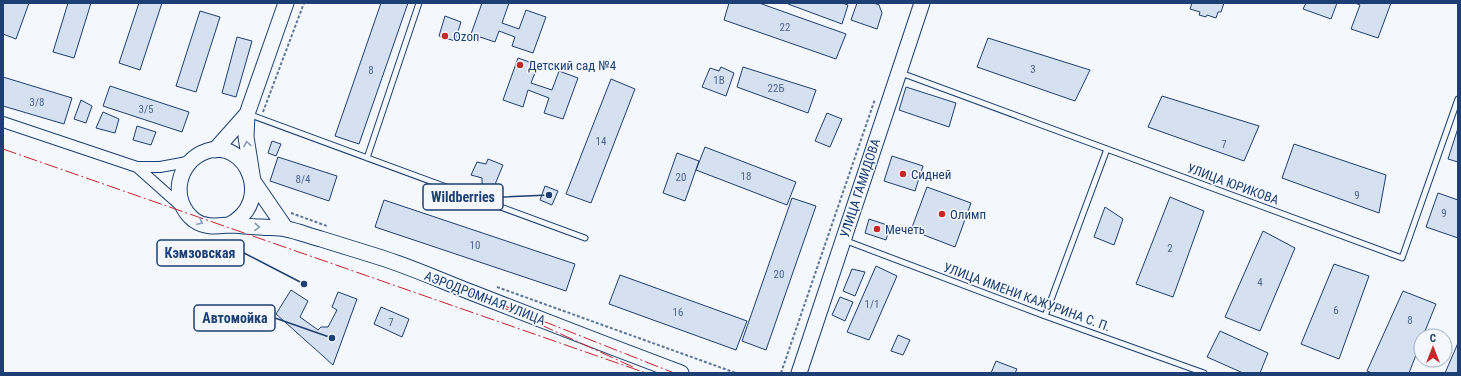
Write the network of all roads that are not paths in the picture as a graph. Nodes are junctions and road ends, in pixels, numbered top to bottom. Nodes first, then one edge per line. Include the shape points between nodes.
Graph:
1 (286, 3) edge
2 (419, 3) edge
3 (920, 4) edge
4 (898, 72) junction
5 (1458, 99) edge
6 (254, 116) junction
7 (3, 122) edge
8 (215, 150) junction
9 (1107, 150) junction
10 (367, 158) junction
11 (192, 160) junction
12 (136, 167) junction
13 (253, 181) junction
14 (184, 208) junction
15 (229, 225) junction
16 (286, 229) junction
17 (585, 238) dead end
18 (843, 240) junction
19 (1045, 316) junction
20 (681, 373) edge
21 (799, 373) edge
22 (1204, 373) edge

1 - 6 street
2 - 10 lane
3 - 4 street, УЛИЦА ГАМИДОВА
4 - 9 lane, УЛИЦА ЮРИКОВА
4 - 18 street, УЛИЦА ГАМИДОВА
5 - 9 lane, УЛИЦА ЮРИКОВА via 1402,258
6 - 8 street
6 - 10 lane
13 -> 6 street via 246,137
7 - 12 street
8 - 11 street via 207,151
8 - 13 street via 226,151 238,158
9 - 19 lane
10 - 17 lane
11 - 12 street via 160,167
11 - 14 street via 183,171 179,184
12 - 14 street
13 - 15 street via 253,196 246,211
13 - 16 street
14 -> 15 street via 195,220 208,226
15 -> 16 street, АЭРОДРОМНАЯ УЛИЦА
16 - 20 street, АЭРОДРОМНАЯ УЛИЦА via 381,258
18 - 19 lane, УЛИЦА ИМЕНИ КАЖУРИНА С. П.
18 - 21 street, УЛИЦА ГАМИДОВА
19 - 22 lane, УЛИЦА ИМЕНИ КАЖУРИНА С. П.

